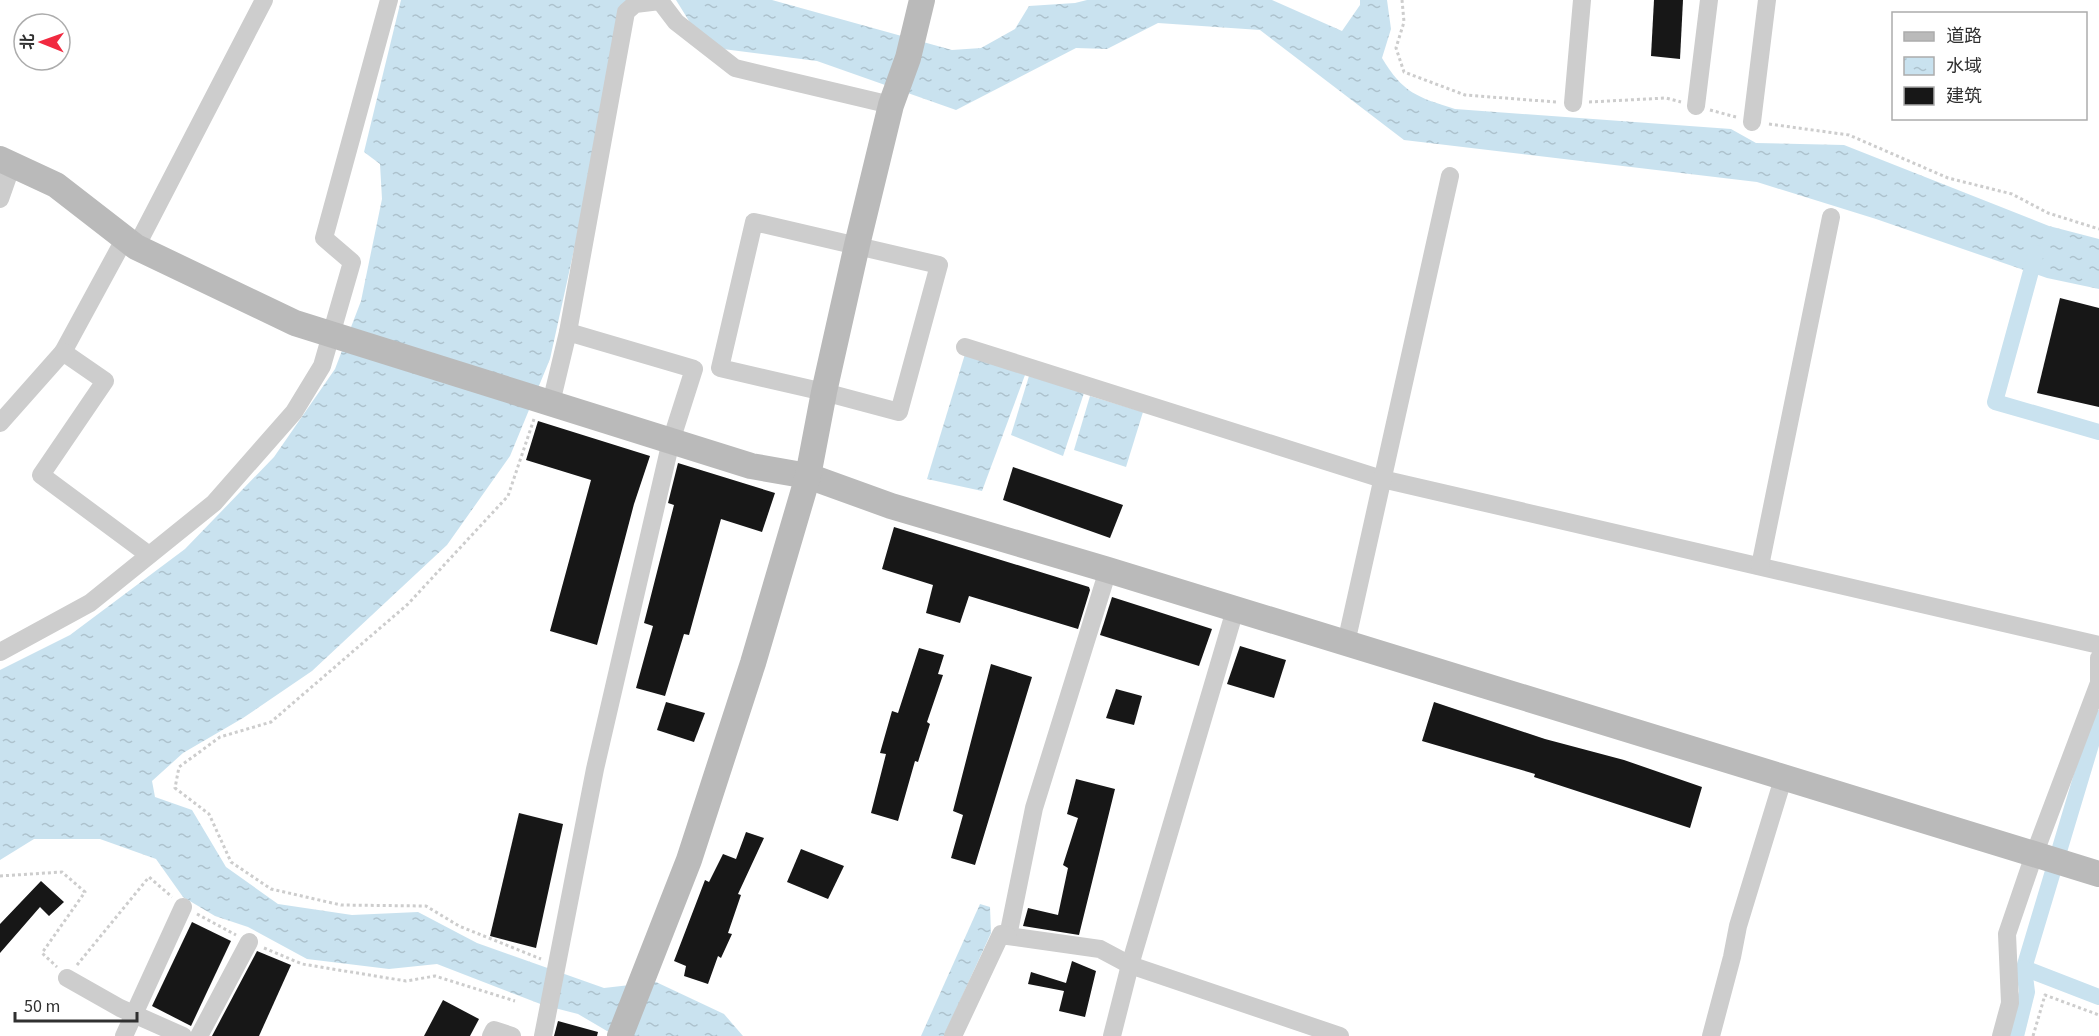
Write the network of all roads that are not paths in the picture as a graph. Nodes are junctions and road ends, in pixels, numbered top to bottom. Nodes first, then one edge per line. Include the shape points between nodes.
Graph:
1 (264, 0) edge
2 (389, 0) edge
3 (922, 0) edge
4 (1582, 0) edge
5 (1709, 0) edge
6 (1767, 0) edge
7 (1573, 103) road end
8 (891, 105) junction
9 (1696, 106) road end
10 (1752, 122) road end
11 (6, 162) edge
12 (1450, 176) dead end
13 (0, 199) edge
14 (1831, 217) dead end
15 (130, 242) junction
16 (857, 245) junction
17 (568, 332) junction
18 (330, 334) junction
19 (965, 346) dead end
20 (63, 352) junction
21 (720, 368) junction
22 (694, 369) junction
23 (824, 392) junction
24 (546, 402) junction
25 (0, 423) edge
26 (671, 441) junction
27 (808, 476) junction
28 (1382, 479) junction
29 (149, 555) junction
30 (1760, 566) junction
31 (1108, 570) junction
32 (1235, 610) junction
33 (1346, 643) junction
34 (2099, 645) edge
35 (0, 652) edge
36 (2099, 658) edge
37 (1783, 779) junction
38 (2037, 856) junction
39 (2099, 874) edge
40 (183, 907) road end
41 (1008, 936) junction
42 (249, 942) road end
43 (1130, 965) junction
44 (67, 978) road end
45 (134, 1014) junction
46 (124, 1036) edge
47 (183, 1036) edge
48 (199, 1036) edge
49 (491, 1036) edge
50 (512, 1036) edge
51 (543, 1036) edge
52 (620, 1036) edge
53 (952, 1036) edge
54 (1112, 1036) edge
55 (1340, 1036) edge
56 (1711, 1036) edge
57 (2001, 1036) edge

1 - 15 street
2 - 18 street via 324,238 352,262
3 - 8 street
4 - 7 street
5 - 9 street
6 - 10 street
8 - 16 street
8 - 17 street via 735,68 676,22 660,1 635,4 626,12
11 - 13 street
11 - 15 street via 56,185
12 - 28 street
14 - 30 street
15 - 18 street via 295,323
15 - 20 street
16 - 21 street via 754,222
16 - 23 street
16 - 23 street via 939,265 899,412
17 - 22 street
17 - 24 street
18 - 24 street
18 - 29 street via 322,366 294,412 214,503
19 - 28 street
20 - 25 street
20 - 29 street via 105,381 41,475
21 - 22 street
21 - 23 street
22 - 26 street
23 - 27 street
24 - 26 street
26 - 27 street via 752,466
26 - 51 street via 595,769
27 - 31 street via 891,506
27 - 52 street via 689,860
28 - 30 street
28 - 33 street
29 - 35 street via 90,603
30 - 34 street
31 - 32 street
31 - 41 street via 1034,807
32 - 33 street
32 - 43 street
33 - 37 street
36 - 38 street via 2098,683
37 - 38 street
37 - 56 street via 1738,926
38 - 39 street
38 - 57 street via 2007,934 2010,1003
40 - 45 street
41 - 43 street via 1100,949
41 - 53 street via 1000,934
42 - 48 street
43 - 54 street
43 - 55 street
44 - 45 street
45 - 46 street
45 - 47 street
49 - 50 street via 494,1030

